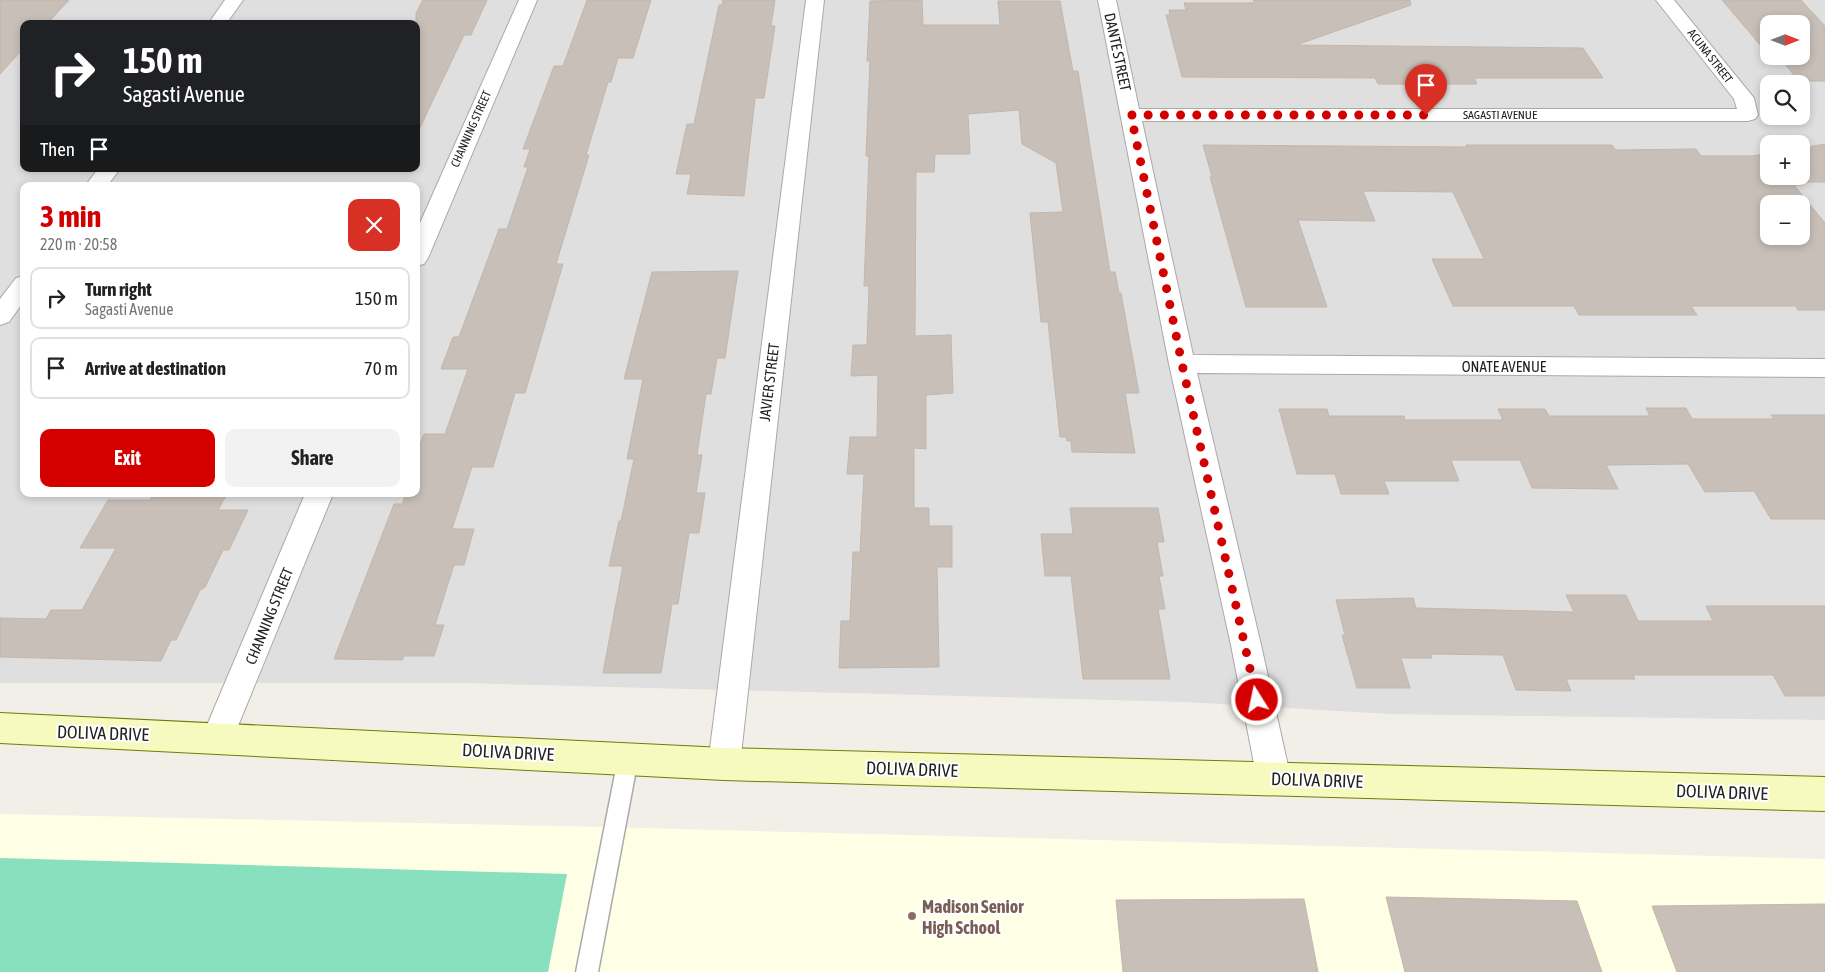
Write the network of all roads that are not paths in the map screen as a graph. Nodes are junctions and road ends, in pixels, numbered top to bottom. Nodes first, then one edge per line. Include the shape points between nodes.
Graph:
1 (234, 0) edge
2 (528, 0) edge
3 (815, 0) edge
4 (1107, 0) edge
5 (1665, 0) edge
6 (219, 20) edge
7 (1131, 115) junction
8 (1748, 115) joint
9 (107, 172) edge
10 (99, 182) edge
11 (420, 249) edge
12 (20, 289) edge
13 (0, 316) edge
14 (1182, 364) junction
15 (1825, 368) edge
16 (318, 497) edge
17 (0, 728) edge
18 (218, 738) junction
19 (628, 759) junction
20 (724, 764) junction
21 (1274, 779) junction
22 (1825, 794) edge
23 (588, 972) edge

1 - 6 street
2 - 11 street, CHANNING STREET
3 - 20 street, JAVIER STREET
4 - 7 street, DANTE STREET
5 - 8 street, ACUNA STREET via 1744,98
7 - 8 street, SAGASTI AVENUE
7 - 14 street, DANTE STREET
9 - 10 street
12 - 13 street
14 - 15 street, ONATE AVENUE
14 - 21 street, DANTE STREET
16 - 18 street, CHANNING STREET
17 - 18 street, DOLIVA DRIVE
18 - 19 street, DOLIVA DRIVE
19 - 20 street, DOLIVA DRIVE
19 - 23 lane
20 - 21 street, DOLIVA DRIVE
21 - 22 street, DOLIVA DRIVE

